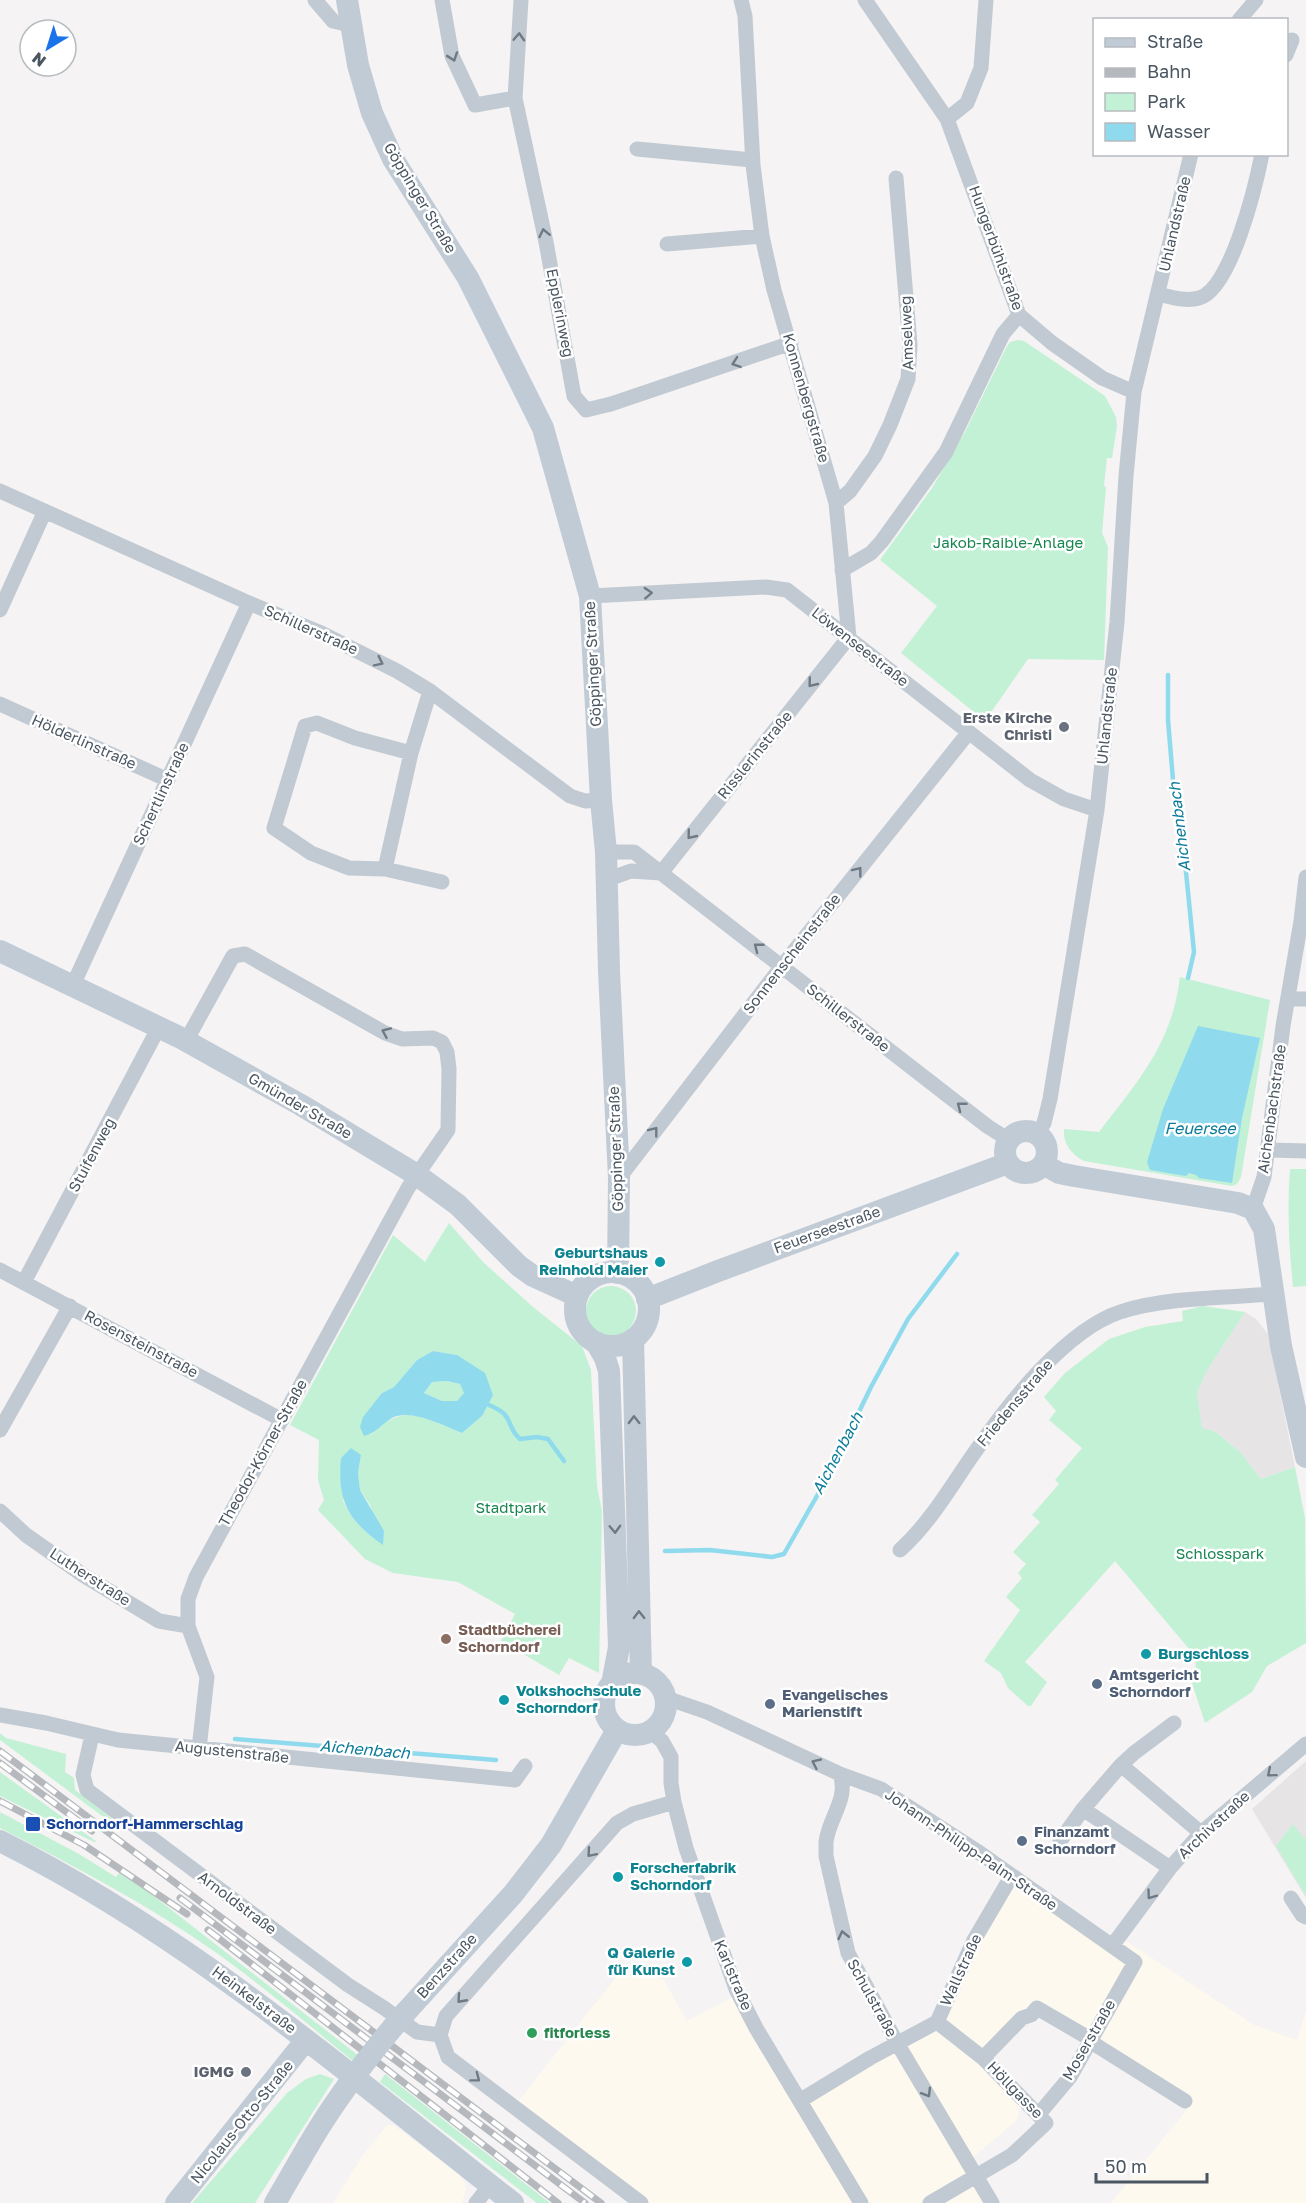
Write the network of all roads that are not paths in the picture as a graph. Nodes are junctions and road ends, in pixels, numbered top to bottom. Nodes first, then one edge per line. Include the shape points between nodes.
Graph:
1 (315, 0) edge
2 (347, 0) edge
3 (442, 0) edge
4 (521, 0) edge
5 (741, 0) edge
6 (866, 0) edge
7 (986, 0) edge
8 (1256, 0) edge
9 (1241, 18) edge
10 (350, 25) junction
11 (1292, 40) dead end
12 (1288, 52) edge
13 (515, 98) junction
14 (947, 119) junction
15 (637, 149) dead end
16 (1191, 156) edge
17 (1262, 156) edge
18 (752, 160) junction
19 (896, 178) dead end
20 (762, 236) junction
21 (667, 244) dead end
22 (1158, 294) junction
23 (1019, 315) junction
24 (791, 344) junction
25 (1134, 392) junction
26 (0, 490) edge
27 (836, 503) junction
28 (45, 511) junction
29 (842, 570) junction
30 (590, 596) junction
31 (249, 603) junction
32 (0, 610) edge
33 (849, 637) junction
34 (430, 691) junction
35 (0, 704) edge
36 (969, 732) junction
37 (411, 753) junction
38 (168, 780) junction
39 (601, 800) junction
40 (1097, 810) junction
41 (606, 852) junction
42 (385, 869) junction
43 (661, 873) junction
44 (1306, 877) edge
45 (606, 880) junction
46 (442, 882) dead end
47 (1304, 921) edge
48 (0, 951) edge
49 (782, 966) junction
50 (73, 985) junction
51 (1289, 999) junction
52 (1306, 999) edge
53 (159, 1027) junction
54 (186, 1041) junction
55 (1037, 1134) junction
56 (1009, 1140) junction
57 (1267, 1150) junction
58 (1306, 1151) edge
59 (1008, 1163) junction
60 (1043, 1164) junction
61 (417, 1176) junction
62 (619, 1178) junction
63 (1253, 1209) junction
64 (0, 1270) edge
65 (618, 1273) junction
66 (24, 1282) junction
67 (1274, 1294) junction
68 (577, 1296) junction
69 (647, 1299) junction
70 (70, 1306) junction
71 (633, 1339) junction
72 (596, 1342) junction
73 (282, 1420) junction
74 (0, 1430) edge
75 (1306, 1457) edge
76 (0, 1511) edge
77 (900, 1550) dead end
78 (188, 1626) junction
79 (641, 1674) junction
80 (612, 1684) junction
81 (666, 1698) junction
82 (0, 1715) edge
83 (1174, 1723) dead end
84 (617, 1730) junction
85 (651, 1732) junction
86 (92, 1735) junction
87 (1306, 1744) edge
88 (199, 1749) junction
89 (1121, 1765) junction
90 (525, 1766) dead end
91 (840, 1774) junction
92 (674, 1802) junction
93 (1083, 1809) junction
94 (1202, 1833) junction
95 (0, 1841) edge
96 (1060, 1841) dead end
97 (1170, 1868) junction
98 (1008, 1881) junction
99 (1291, 1898) dead end
100 (1306, 1917) edge
101 (1112, 1946) junction
102 (1135, 1962) joint
103 (938, 2022) junction
104 (440, 2035) junction
105 (306, 2040) junction
106 (1091, 2041) junction
107 (897, 2043) junction
108 (983, 2058) junction
109 (801, 2100) junction
110 (1185, 2101) dead end
111 (1042, 2119) junction
112 (976, 2177) junction
113 (483, 2194) edge
114 (176, 2203) edge
115 (275, 2203) edge
116 (513, 2203) edge
117 (640, 2203) edge
118 (861, 2203) edge
119 (930, 2203) edge
120 (992, 2203) edge

1 - 10 street via 333,21
2 - 10 main road, Göppinger Straße
3 -> 13 street via 452,56 475,105
13 -> 4 street, Epplerinweg
5 - 18 street, Konnenbergstraße
6 - 14 street, Hungerbühlstraße
7 - 14 street via 981,68 967,103
8 - 9 street
10 - 30 main road, Göppinger Straße via 372,113 393,159 468,278 537,415
11 - 12 street
24 -> 13 street, Epplerinweg via 686,381 586,410 574,396
14 - 23 street, Hungerbühlstraße
15 - 18 street
16 - 22 street, Uhlandstraße
17 - 22 street via 1245,223 1215,286 1199,298
18 - 20 street, Konnenbergstraße
19 - 27 street, Amselweg via 910,345 908,379 875,456 850,491
20 - 21 street
20 - 24 street, Konnenbergstraße
22 - 25 street, Uhlandstraße
23 - 25 street, Hungerbühlstraße via 1102,378
23 - 29 street via 1003,333 946,452 882,541 871,553
24 - 27 street, Konnenbergstraße
25 - 40 street, Uhlandstraße via 1117,622
26 - 28 street, Schillerstraße
27 - 29 street, Konnenbergstraße
28 - 31 street, Schillerstraße
28 - 32 street
29 - 33 street, Konnenbergstraße
30 -> 33 street, Löwenseestraße via 766,587 787,590
30 - 39 main road, Göppinger Straße
31 -> 34 street, Schillerstraße via 331,638
31 - 38 street, Schertlinstraße
33 - 36 street, Löwenseestraße
33 -> 43 street, Risslerinstraße
34 - 37 street
34 - 39 street, Schillerstraße via 570,796 585,801
35 - 38 street, Hölderlinstraße
36 - 40 street, Löwenseestraße via 1030,780 1064,799
49 -> 36 street, Sonnenscheinstraße
37 - 42 street
37 - 42 street via 317,723 305,726 274,828 311,853 349,868
38 - 50 street, Schertlinstraße
39 - 41 main road, Göppinger Straße
40 - 55 street, Uhlandstraße via 1050,1099
41 - 43 street, Schillerstraße via 634,852
41 - 45 main road, Göppinger Straße
42 - 46 street
43 - 45 street via 631,871
49 -> 43 street, Schillerstraße
44 - 47 street, Aichenbachstraße
45 - 62 main road, Göppinger Straße
47 - 51 street, Aichenbachstraße
48 - 50 main road, Gmünder Straße
56 -> 49 street, Schillerstraße
62 -> 49 street, Sonnenscheinstraße
50 - 53 main road, Gmünder Straße
51 - 52 street
51 - 57 street, Aichenbachstraße
53 - 54 main road, Gmünder Straße
53 - 66 street, Stuifenweg
54 - 61 main road, Gmünder Straße
61 -> 54 street, Theodor-Körner-Straße via 448,1130 449,1069 442,1042 433,1038 402,1039 385,1033 245,954 234,956
55 - 56 main road via 1024,1131
55 - 60 main road via 1045,1144
56 - 59 main road via 1005,1151
57 - 58 street
57 - 63 street, Aichenbachstraße
59 - 60 main road via 1025,1173
59 - 69 main road, Feuerseestraße
60 - 63 main road via 1059,1173 1238,1203
61 - 68 main road, Gmünder Straße via 458,1205 519,1266
61 - 73 street, Theodor-Körner-Straße
62 - 65 main road, Göppinger Straße
63 - 67 main road via 1264,1229
64 - 66 street, Rosensteinstraße
65 - 68 main road via 591,1279
65 - 69 main road via 633,1279
66 - 70 street, Rosensteinstraße
67 - 75 main road via 1281,1346
67 - 77 street, Friedensstraße via 1155,1303 1118,1313 1086,1330 1054,1356 1013,1402 936,1510
68 - 72 main road via 580,1328
69 - 71 main road via 646,1321
70 - 73 street, Rosensteinstraße
70 - 74 street
71 - 72 main road via 615,1346
79 -> 71 main road
72 -> 80 main road via 609,1371 619,1647
73 - 78 street, Theodor-Körner-Straße via 196,1577 188,1599
76 - 78 street, Lutherstraße via 26,1535 83,1575 159,1621
78 - 88 street, Theodor-Körner-Straße via 207,1677
79 - 80 main road via 620,1677
79 - 81 main road via 652,1678
80 - 84 main road via 604,1708
81 - 85 main road via 664,1717
91 -> 81 street, Johann-Philipp-Palm-Straße via 707,1712
82 - 86 street, Augustenstraße
83 - 89 street
84 - 85 main road via 640,1736
84 - 115 main road, Benzstraße, bridge via 551,1845 513,1894 364,2062 331,2108
85 - 92 street, Karlstraße via 671,1757
86 - 88 street, Augustenstraße
86 - 104 street, Arnoldstraße via 83,1775 87,1790 348,1985 417,2032
87 -> 94 street, Archivstraße
88 - 90 street, Augustenstraße via 515,1779
89 - 93 street
89 - 94 street
91 - 98 street, Johann-Philipp-Palm-Straße via 881,1789 977,1851
107 -> 91 street, Schulstraße via 848,1953 835,1901 826,1841 843,1796
92 -> 104 street via 617,1823 446,2016
92 - 109 street, Karlstraße via 736,1989
93 - 96 street
93 - 97 street
94 - 97 street, Archivstraße
95 - 105 main road, Heinkelstraße via 204,1963
97 -> 101 street, Archivstraße
98 - 101 street, Johann-Philipp-Palm-Straße
98 - 103 street, Wallstraße via 974,1940
99 - 100 street
101 - 102 street, Johann-Philipp-Palm-Straße
102 - 106 street, Moserstraße
103 - 107 street, Wallstraße
103 - 108 street, Höllgasse
104 -> 117 street via 448,2057
105 - 113 main road, Heinkelstraße
105 - 114 main road, Nicolaus-Otto-Straße
106 - 108 street, Höllgasse via 1037,2008
106 - 110 street
106 - 111 street, Moserstraße
107 - 109 street, Wallstraße
107 -> 112 street, Schulstraße
108 - 111 street, Höllgasse
109 - 118 street, Karlstraße
111 - 112 street, Moserstraße via 1012,2155
112 - 119 street, Moserstraße
112 - 120 street, Schulstraße
113 - 116 main road, Heinkelstraße

